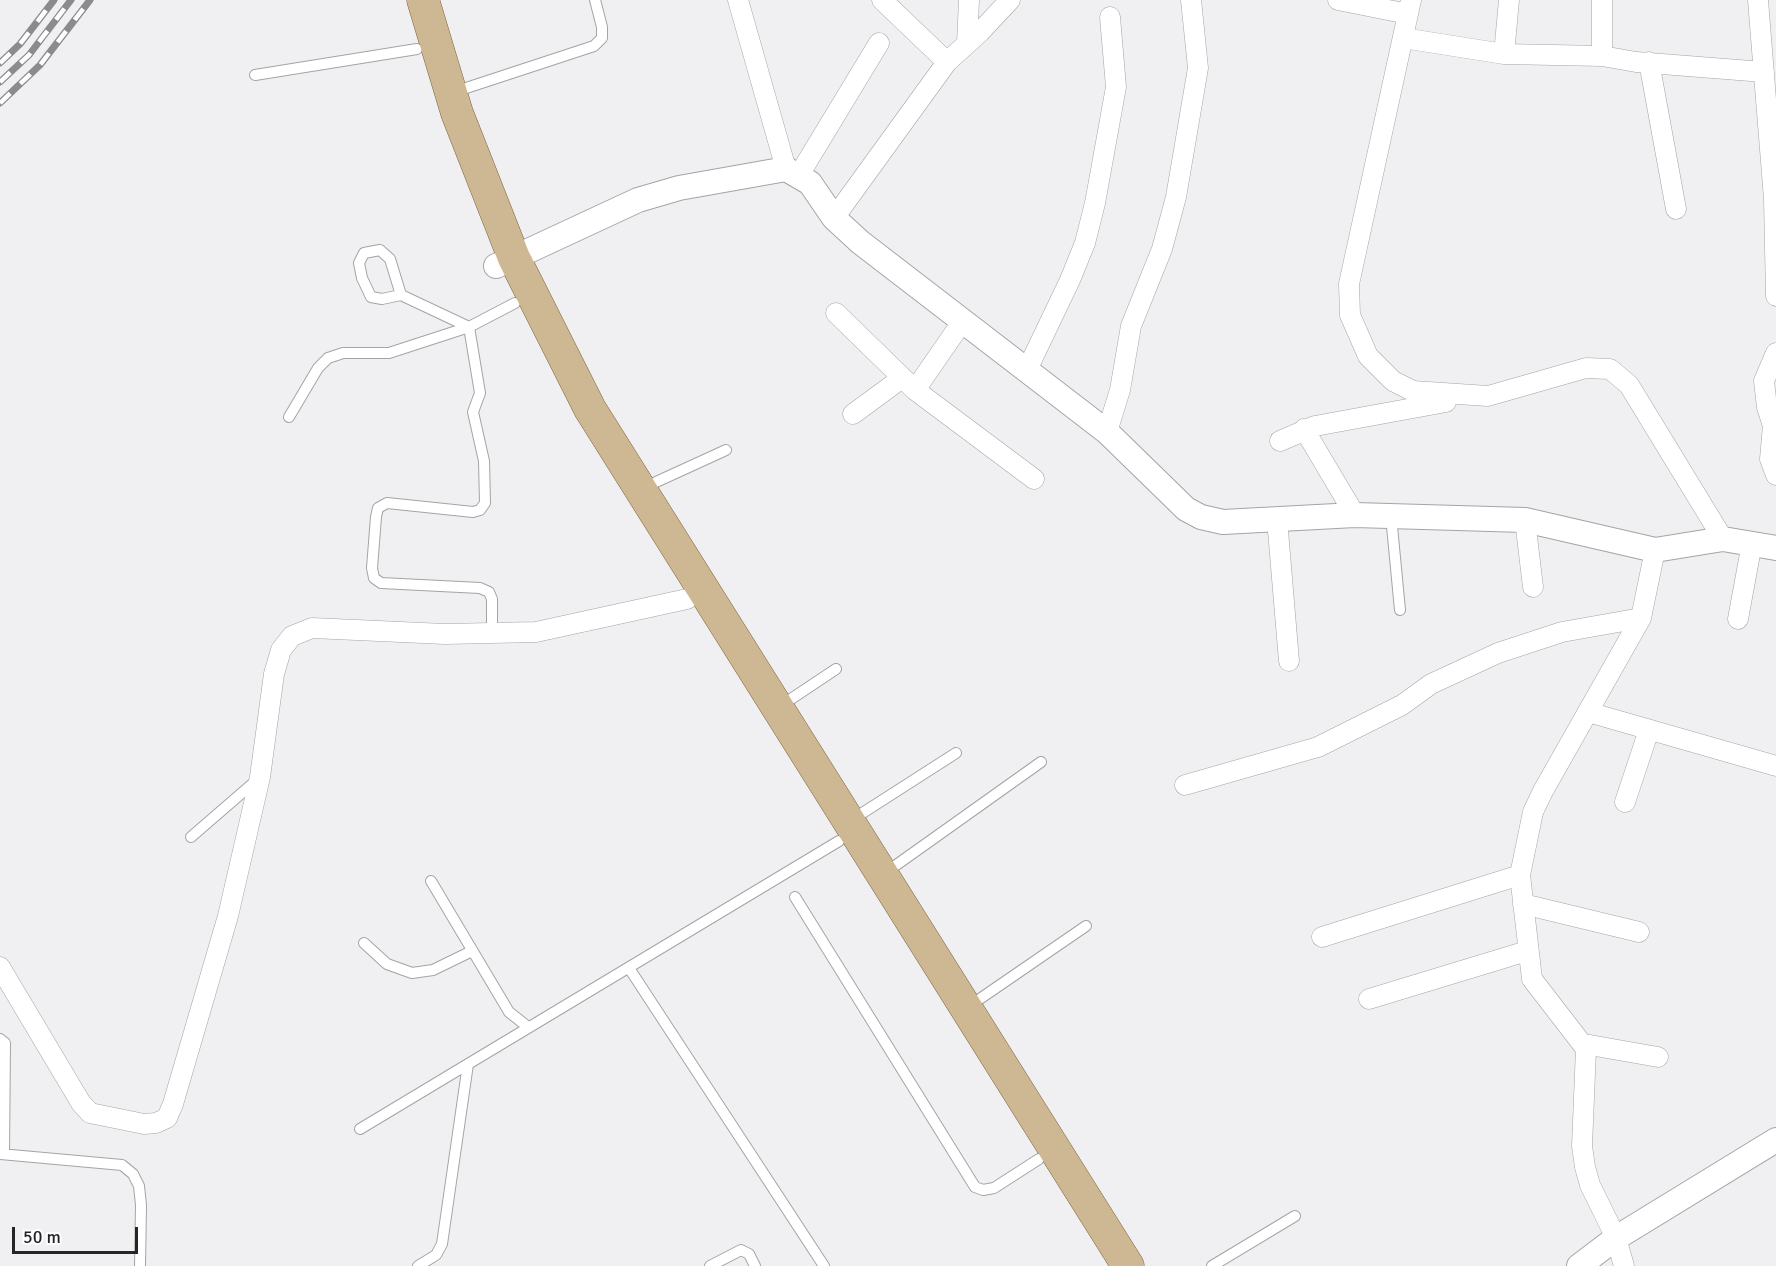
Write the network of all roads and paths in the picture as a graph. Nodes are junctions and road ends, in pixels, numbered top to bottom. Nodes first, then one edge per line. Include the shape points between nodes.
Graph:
1 (404, 0) edge
2 (423, 0) edge
3 (595, 0) edge
4 (738, 0) edge
5 (882, 0) edge
6 (969, 0) edge
7 (1010, 0) edge
8 (1191, 0) edge
9 (1338, 0) edge
10 (1509, 0) edge
11 (1602, 0) edge
12 (1758, 0) edge
13 (1410, 7) edge
14 (1110, 17) dead end
15 (1403, 38) junction
16 (879, 43) dead end
17 (967, 44) junction
18 (417, 49) junction
19 (1504, 54) junction
20 (1602, 56) junction
21 (947, 62) junction
22 (1649, 63) junction
23 (1764, 72) junction
24 (255, 75) dead end
25 (451, 93) junction
26 (792, 172) junction
27 (1676, 209) dead end
28 (834, 218) junction
29 (505, 262) junction
30 (402, 295) junction
31 (1776, 296) edge
32 (515, 303) junction
33 (836, 313) dead end
34 (962, 322) junction
35 (469, 327) junction
36 (1776, 353) edge
37 (1026, 372) junction
38 (908, 384) junction
39 (1488, 396) junction
40 (853, 414) dead end
41 (289, 417) dead end
42 (1304, 429) junction
43 (1107, 432) junction
44 (1280, 441) dead end
45 (726, 450) dead end
46 (1776, 475) edge
47 (1034, 479) dead end
48 (640, 489) junction
49 (1355, 514) junction
50 (1391, 516) junction
51 (1277, 519) junction
52 (1525, 520) junction
53 (1723, 539) junction
54 (1752, 543) junction
55 (1776, 549) edge
56 (1655, 550) junction
57 (1533, 587) dead end
58 (687, 599) junction
59 (1400, 610) dead end
60 (1641, 618) junction
61 (1738, 619) dead end
62 (492, 633) junction
63 (1289, 661) dead end
64 (836, 669) dead end
65 (778, 708) junction
66 (1588, 712) junction
67 (1649, 730) junction
68 (956, 753) dead end
69 (1041, 762) dead end
70 (1776, 766) edge
71 (260, 777) junction
72 (1185, 785) dead end
73 (1625, 802) dead end
74 (844, 831) junction
75 (191, 837) dead end
76 (883, 875) junction
77 (1520, 875) junction
78 (431, 881) dead end
79 (795, 897) dead end
80 (1523, 904) junction
81 (1086, 926) dead end
82 (1639, 932) dead end
83 (1322, 937) dead end
84 (364, 943) dead end
85 (472, 951) junction
86 (1527, 951) junction
87 (0, 967) edge
88 (629, 968) junction
89 (1369, 999) dead end
90 (966, 1008) junction
91 (528, 1027) junction
92 (0, 1039) edge
93 (1584, 1044) junction
94 (1658, 1057) dead end
95 (468, 1064) junction
96 (360, 1129) dead end
97 (1776, 1140) edge
98 (2, 1154) edge
99 (1039, 1159) junction
100 (1294, 1216) dead end
101 (1616, 1238) junction
102 (1583, 1263) edge
103 (140, 1266) edge
104 (418, 1266) edge
105 (710, 1266) edge
106 (755, 1266) edge
107 (824, 1266) edge
108 (1106, 1266) edge
109 (1128, 1266) edge
110 (1212, 1266) edge
111 (1624, 1266) edge

1 - 18 main road
2 - 25 main road
3 - 25 lane via 602,38 594,46
4 - 26 street
5 - 21 street
6 - 17 street
7 - 17 street
8 - 43 street via 1198,68 1176,197 1162,249 1131,326 1120,390
9 - 13 street
10 - 19 street
11 - 20 street
12 - 23 street
13 - 15 street
14 - 37 street via 1116,87 1095,203 1074,271
15 - 19 street
15 - 39 street via 1350,284 1350,315 1368,356 1393,381 1413,391
16 - 26 street
17 - 21 street
18 - 24 lane
18 - 29 main road via 439,119
19 - 20 street
20 - 22 street
21 - 28 street
22 - 23 street
22 - 27 street
23 - 31 street via 1774,199
25 - 29 main road
26 - 28 street via 810,183
26 - 29 street via 679,188 638,200
28 - 34 street
29 - 32 main road
29 - 48 main road
30 - 30 lane via 390,259 380,250 364,253 359,262 371,297
30 - 35 lane
32 - 35 lane
32 - 58 main road via 574,418
33 - 38 street
34 - 37 street
34 - 38 street
35 - 41 lane via 389,353 343,353 328,358
35 - 62 lane via 480,393 473,412 484,461 485,503 473,512 387,503 378,508 372,568 374,578 381,583 480,588 489,592
36 - 46 street via 1764,381 1773,426 1770,459
37 - 43 street
38 - 40 street
38 - 47 street
39 - 42 street
39 - 53 street via 1586,368 1610,369 1619,374
42 - 44 street
42 - 49 street
43 - 51 street via 1186,508 1201,517 1223,522
45 - 48 lane
48 - 65 main road
49 - 50 street
49 - 51 street
50 - 52 street
50 - 59 lane
51 - 63 street
52 - 56 street
52 - 57 street
53 - 54 street
53 - 56 street
54 - 55 street
54 - 61 street
56 - 60 street
58 - 62 street via 536,632
58 - 74 main road
60 - 66 street
60 - 72 street via 1562,632 1498,653 1431,684 1402,705 1318,747
62 - 71 street via 312,628 292,636 281,650 274,674
64 - 65 lane
65 - 74 main road
66 - 67 street
66 - 77 street via 1533,812
67 - 70 street
67 - 73 street
68 - 74 lane
69 - 76 lane
71 - 75 lane
71 - 87 street via 228,915 166,1118 144,1124 90,1113
74 - 76 main road
74 - 88 lane
74 - 99 main road
76 - 90 main road
77 - 80 street
77 - 83 street
78 - 85 lane
79 - 99 lane via 975,1187 994,1188
80 - 82 street
80 - 86 street
81 - 90 lane
84 - 85 lane via 387,964 412,973 433,970
85 - 91 lane via 508,1012
86 - 89 street
86 - 93 street via 1536,987
88 - 91 lane
88 - 107 lane
90 - 109 main road
91 - 95 lane
92 - 98 lane via 5,1043
93 - 94 street
93 - 101 street via 1585,1167
95 - 96 lane
95 - 104 lane via 442,1244 436,1255
97 - 101 street
98 - 103 lane via 122,1165 134,1174 140,1186
99 - 108 main road
100 - 110 lane
101 - 102 street
101 - 111 street
105 - 106 lane via 741,1250 749,1254

